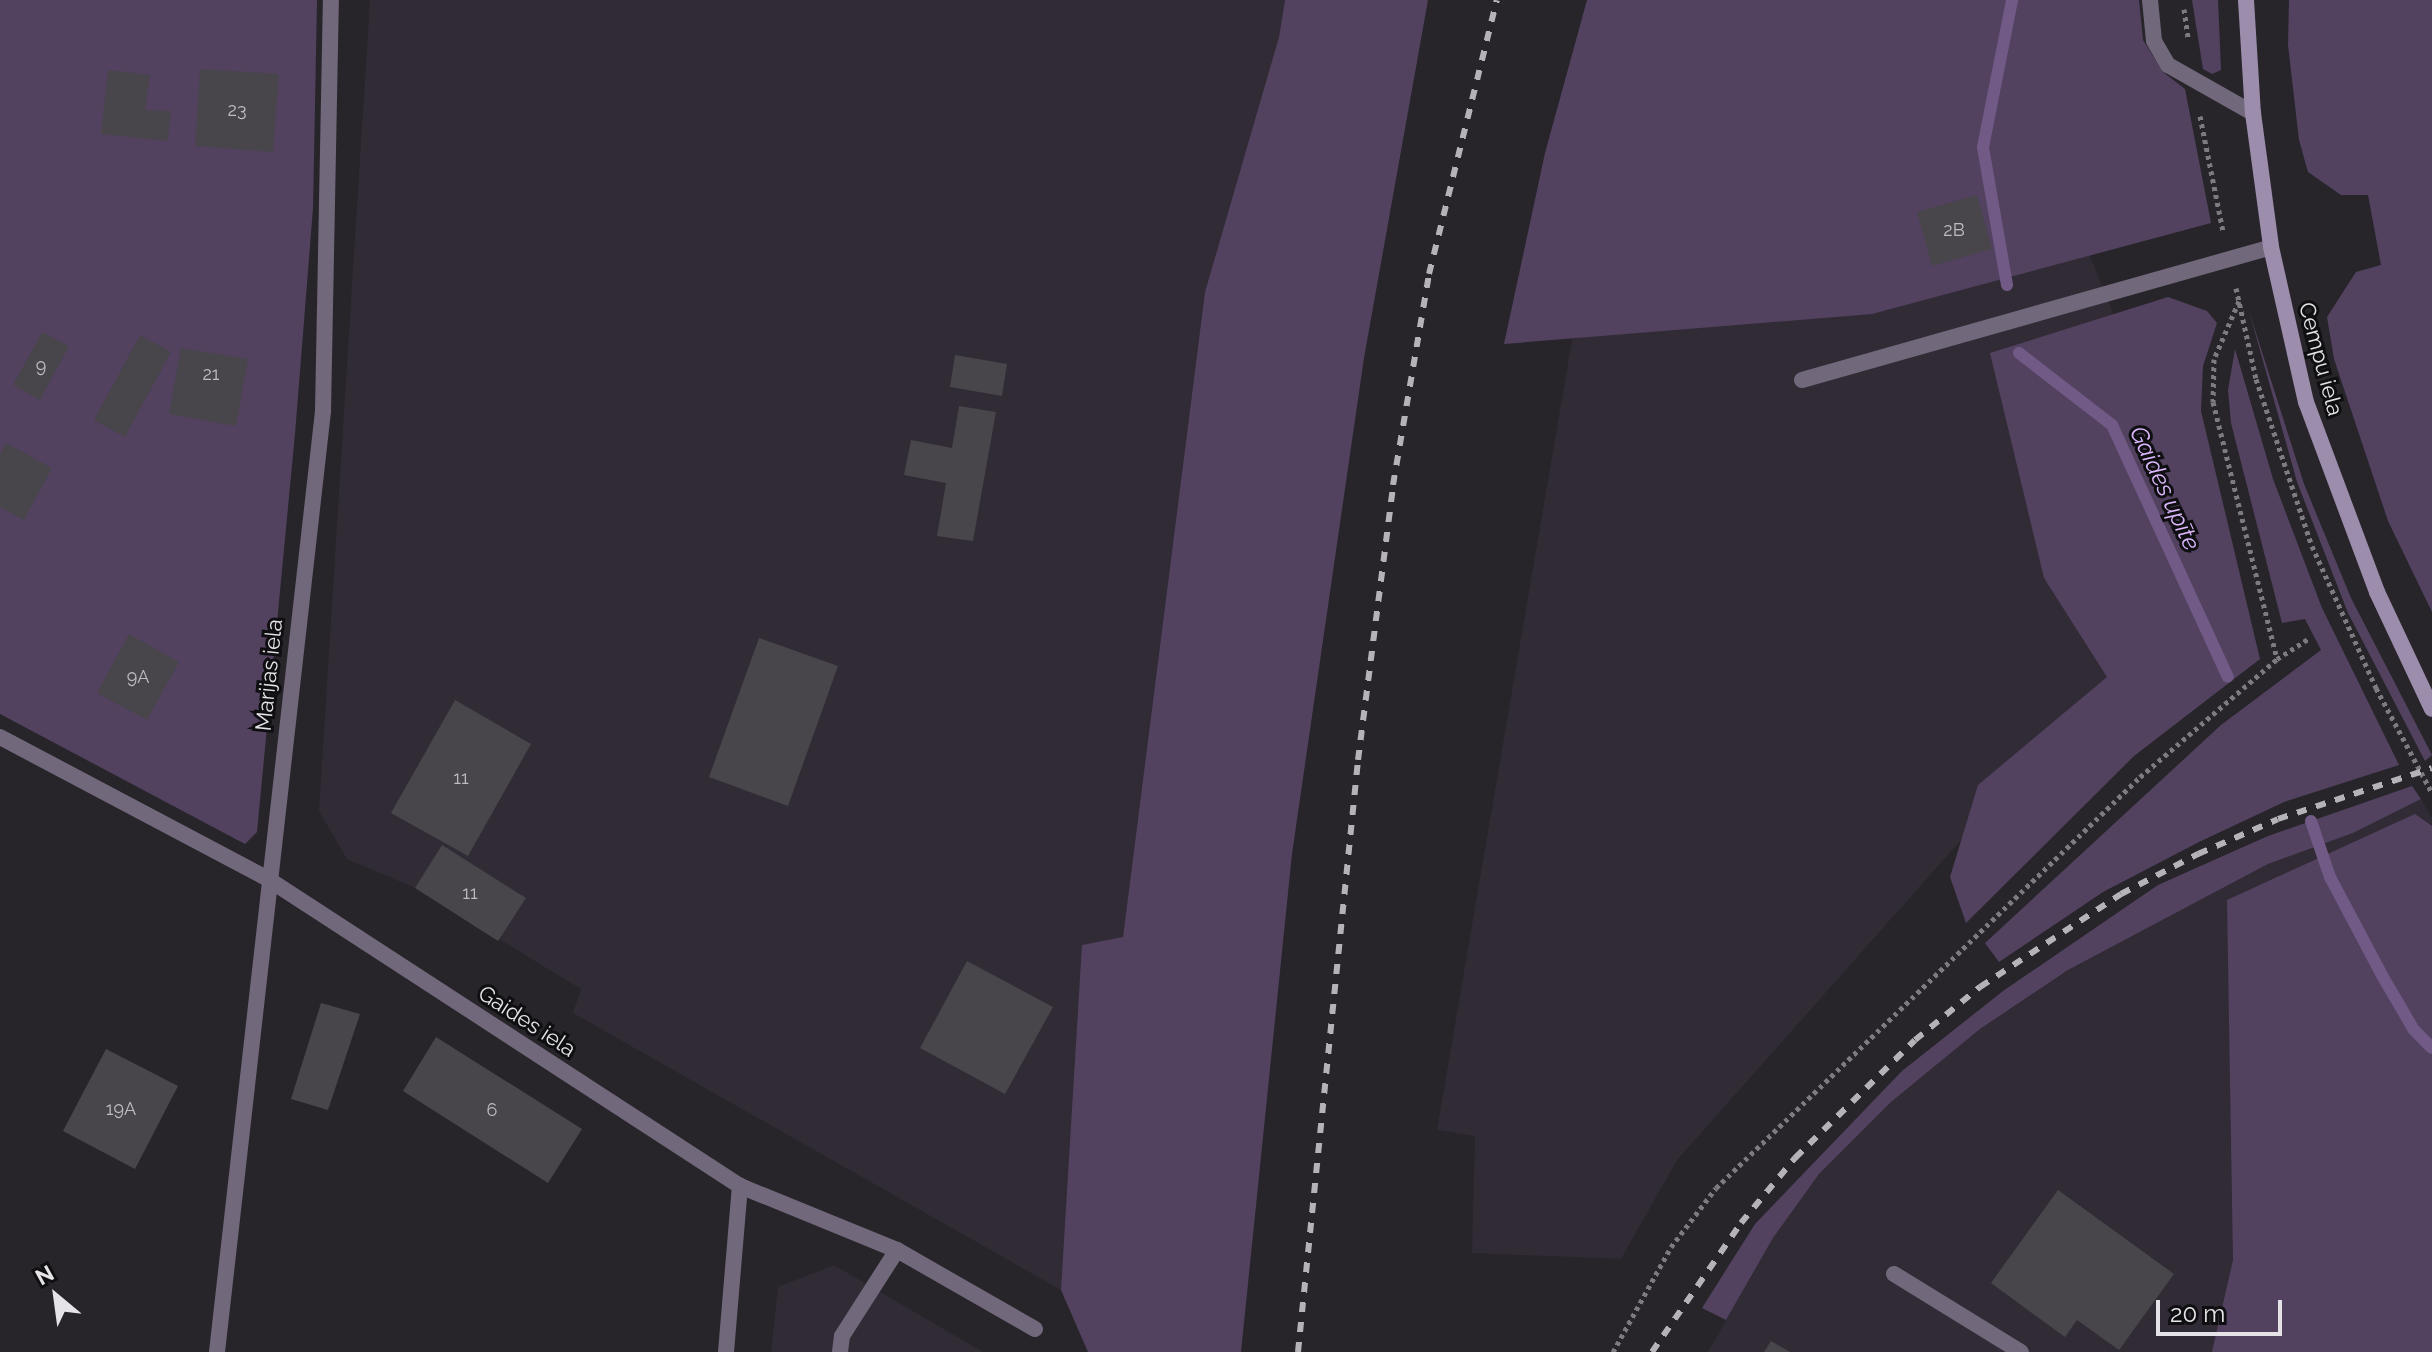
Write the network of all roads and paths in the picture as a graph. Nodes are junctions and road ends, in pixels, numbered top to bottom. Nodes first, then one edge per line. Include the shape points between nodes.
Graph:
1 (331, 0) edge
2 (2150, 0) edge
3 (2183, 0) edge
4 (2246, 0) edge
5 (2189, 45) dead end
6 (2200, 112) dead end
7 (2253, 113) junction
8 (2221, 223) dead end
9 (2271, 247) junction
10 (1802, 380) dead end
11 (2309, 638) dead end
12 (2277, 659) junction
13 (2432, 709) edge
14 (0, 737) edge
15 (2432, 793) edge
16 (268, 879) junction
17 (740, 1186) junction
18 (897, 1250) junction
19 (1894, 1274) dead end
20 (1035, 1329) dead end
21 (217, 1352) edge
22 (726, 1352) edge
23 (840, 1352) edge
24 (1613, 1352) edge
25 (2021, 1352) edge

1 - 16 street, Marijas iela via 323,411
2 - 7 street via 2154,41 2168,65
3 - 5 path
4 - 7 main road, Cempu iela
6 - 8 path
7 - 9 main road, Cempu iela
9 - 10 street
9 - 13 main road, Cempu iela via 2306,402 2377,592
11 - 12 path
12 - 15 path via 2213,402 2214,359 2239,301 2256,379 2312,546 2376,688
12 - 24 path via 2140,777 1716,1188 1671,1247
14 - 16 street, Gaides iela
16 - 17 street, Gaides iela
16 - 21 street, Marijas iela
17 - 18 street, Gaides iela
17 - 22 street
18 - 20 street, Gaides iela
18 - 23 street via 842,1336
19 - 25 street

